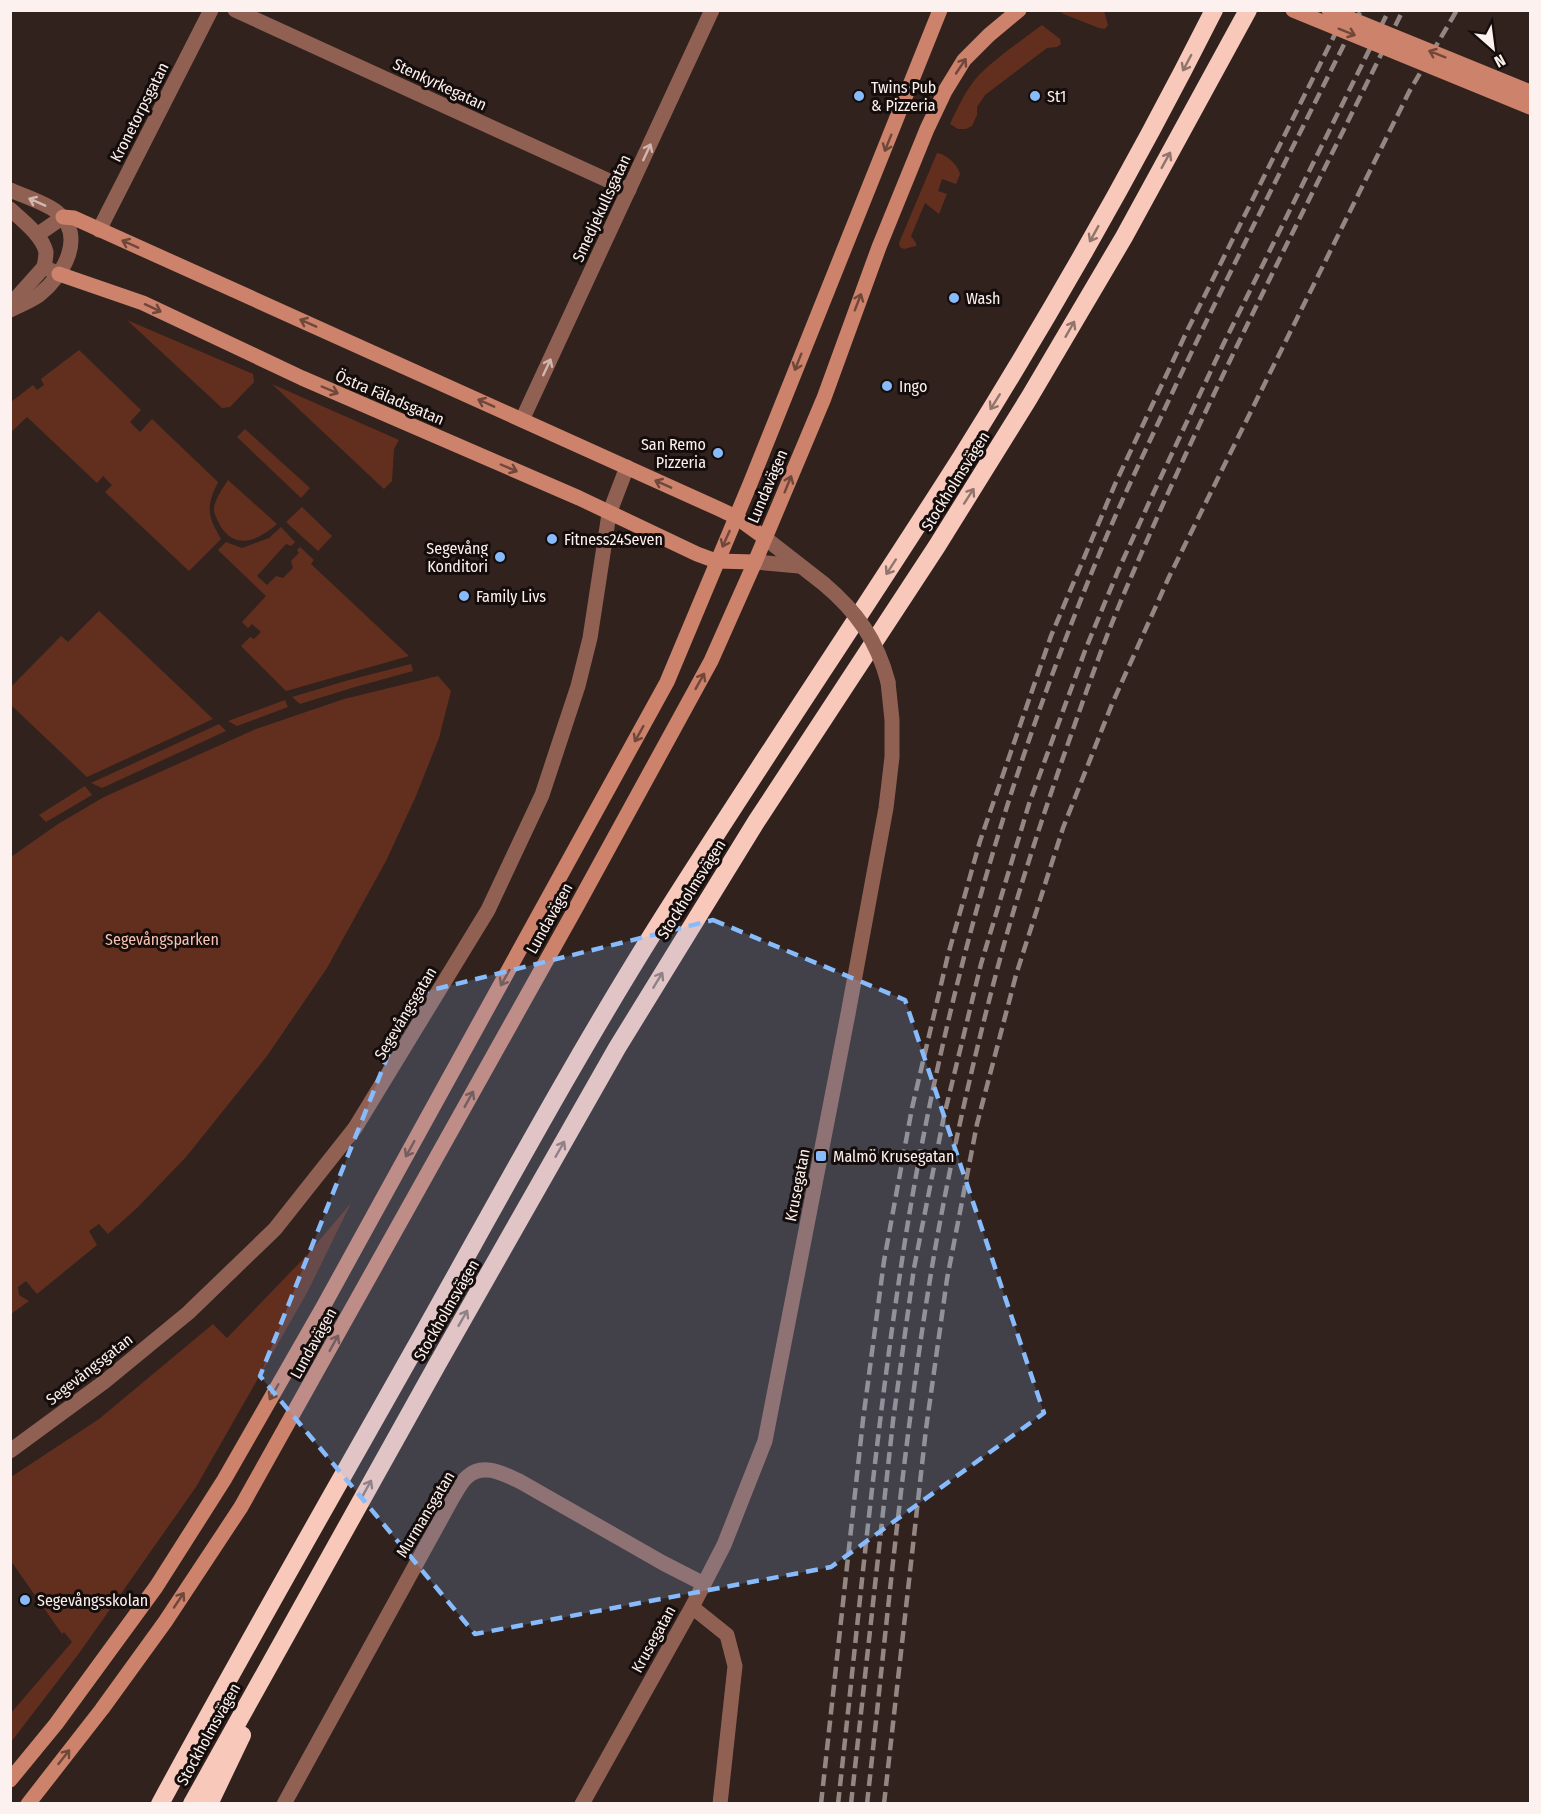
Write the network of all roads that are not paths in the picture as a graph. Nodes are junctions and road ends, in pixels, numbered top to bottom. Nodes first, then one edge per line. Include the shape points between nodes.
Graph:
1 (211, 10) edge
2 (236, 10) edge
3 (712, 10) edge
4 (940, 10) edge
5 (1019, 10) edge
6 (1214, 10) edge
7 (1248, 10) edge
8 (1293, 10) edge
9 (1329, 10) edge
10 (1530, 92) edge
11 (1530, 107) edge
12 (10, 190) edge
13 (629, 190) junction
14 (10, 209) edge
15 (63, 217) junction
16 (99, 230) junction
17 (37, 236) junction
18 (44, 267) junction
19 (59, 274) junction
20 (10, 305) edge
21 (10, 310) edge
22 (522, 420) junction
23 (627, 467) junction
24 (609, 514) junction
25 (736, 517) junction
26 (765, 538) junction
27 (716, 561) junction
28 (755, 562) junction
29 (799, 566) junction
30 (10, 1451) edge
31 (339, 1539) junction
32 (704, 1584) junction
33 (692, 1607) junction
34 (211, 1709) junction
35 (10, 1780) edge
36 (28, 1803) edge
37 (153, 1803) edge
38 (160, 1803) edge
39 (192, 1803) edge
40 (209, 1803) edge
41 (284, 1803) edge
42 (582, 1803) edge
43 (720, 1803) edge

1 - 16 street, Kronetorpsgatan
2 - 13 street, Stenkyrkegatan
13 -> 3 street, Smedjekullsgatan
4 -> 25 main road, Lundavägen
26 -> 5 main road, Lundavägen via 824,398 922,139 945,91 964,60
6 -> 34 highway, Stockholmsvägen via 1030,345 647,944
31 -> 7 highway, Stockholmsvägen via 617,1048 750,832 1029,398 1129,227
8 -> 11 main road, bridge
10 -> 9 main road, bridge
15 -> 12 street, Östra Fäladsgatan
22 -> 13 street, Smedjekullsgatan
14 - 17 street
15 - 16 main road, Östra Fäladsgatan
15 - 17 street
15 - 19 street via 72,238 71,252
22 -> 16 main road, Östra Fäladsgatan
17 - 18 street via 46,253
18 - 19 street, Östra Fäladsgatan
18 - 20 street
19 - 21 street via 39,295
19 -> 24 main road, Östra Fäladsgatan via 143,303
22 - 23 main road, Östra Fäladsgatan
23 - 24 street, Segevångsgatan
25 -> 23 main road, Östra Fäladsgatan
24 - 27 main road, Östra Fäladsgatan
24 - 30 street, Segevångsgatan via 590,638 542,795 488,910 355,1128 275,1229 188,1313 104,1382
25 - 26 main road, Östra Fäladsgatan
25 -> 27 main road, Lundavägen
26 - 28 main road, Lundavägen
26 - 29 street, Krusegatan
27 - 28 main road, Östra Fäladsgatan
27 -> 35 main road, Lundavägen via 667,682 224,1480 156,1587
28 - 29 street
36 -> 28 main road, Lundavägen via 158,1632 247,1498 711,660
29 - 32 street, Krusegatan, bridge via 850,609 878,650 888,682 892,757 846,1024 765,1441 724,1545
31 - 39 highway, Stockholmsvägen
31 - 40 highway
32 - 33 street, Krusegatan
32 - 41 street, Murmansgatan via 521,1482 497,1471 479,1470 467,1477 453,1497
33 - 42 street, Krusegatan
33 - 43 street via 727,1635 735,1666
34 - 37 highway
34 - 38 highway, Stockholmsvägen

